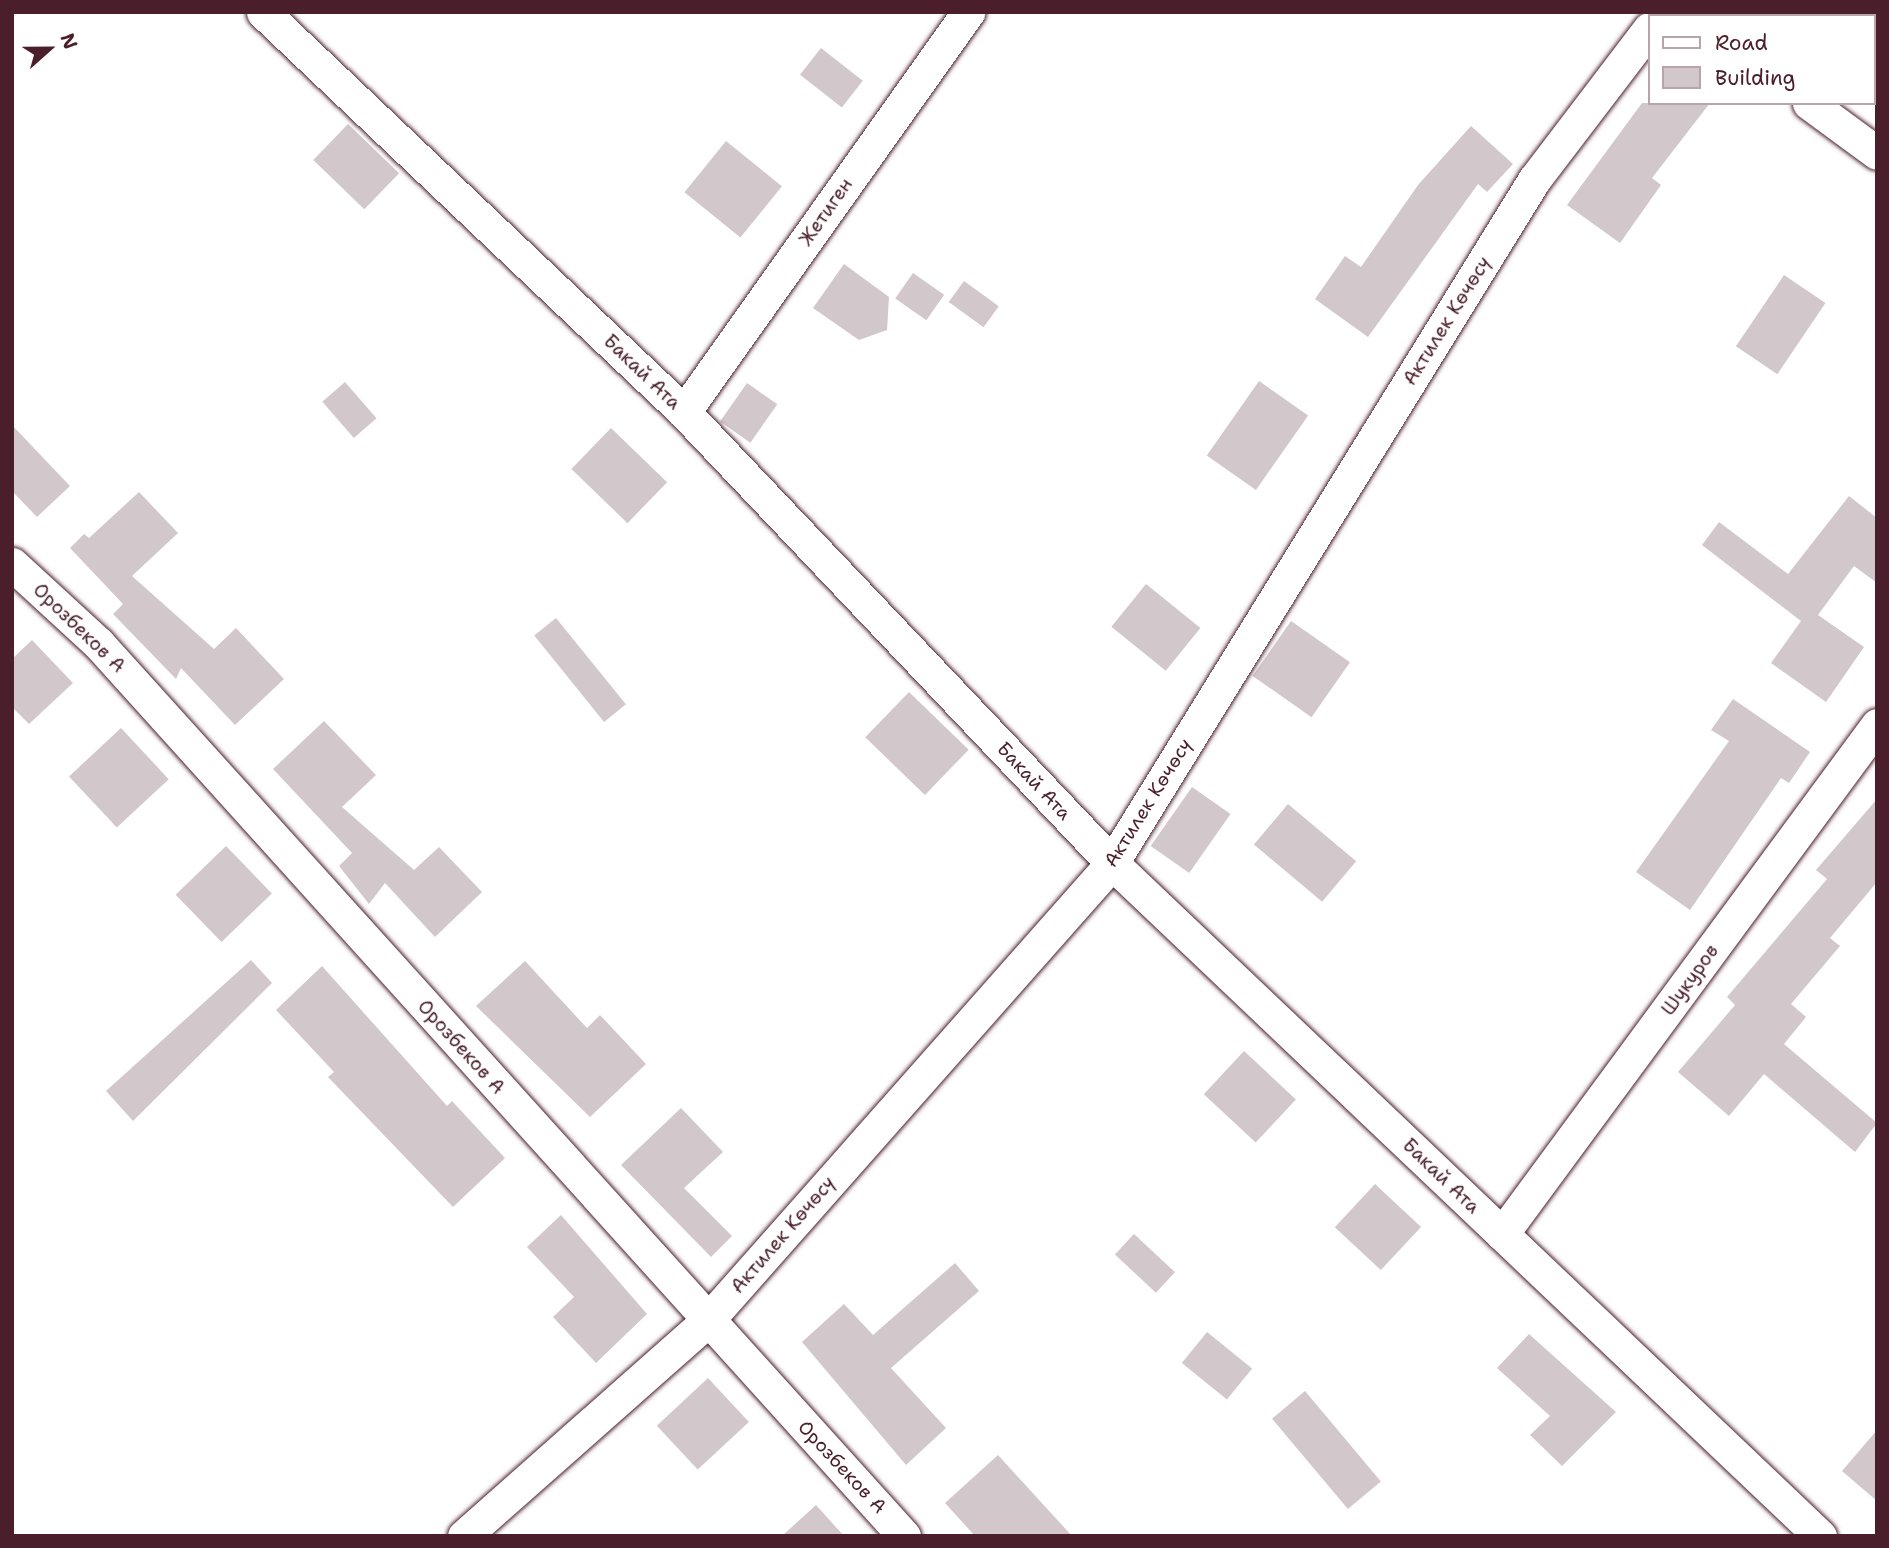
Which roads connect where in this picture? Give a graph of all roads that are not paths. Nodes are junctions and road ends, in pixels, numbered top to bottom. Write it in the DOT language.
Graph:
graph roads {
  1 [pos="264,12"];
  2 [pos="968,12"];
  3 [pos="1647,32"];
  4 [pos="1813,105"];
  5 [pos="1877,153"];
  6 [pos="684,412"];
  7 [pos="12,564"];
  8 [pos="1877,725"];
  9 [pos="1112,863"];
  10 [pos="1503,1234"];
  11 [pos="707,1321"];
  12 [pos="464,1536"];
  13 [pos="904,1536"];
  14 [pos="1819,1536"];
  1 -- 6 [label="street, Бакай Ата"];
  2 -- 6 [label="street, Жетиген"];
  3 -- 9 [label="street, Актилек Көчөсү"];
  4 -- 5 [label="street"];
  6 -- 9 [label="street, Бакай Ата"];
  7 -- 11 [label="street, Орозбеков А"];
  8 -- 10 [label="street, Шукуров"];
  9 -- 10 [label="street, Бакай Ата"];
  9 -- 11 [label="street, Актилек Көчөсү"];
  10 -- 14 [label="street, Бакай Ата"];
  11 -- 12 [label="street, Актилек Көчөсү"];
  11 -- 13 [label="street, Орозбеков А"];
}
